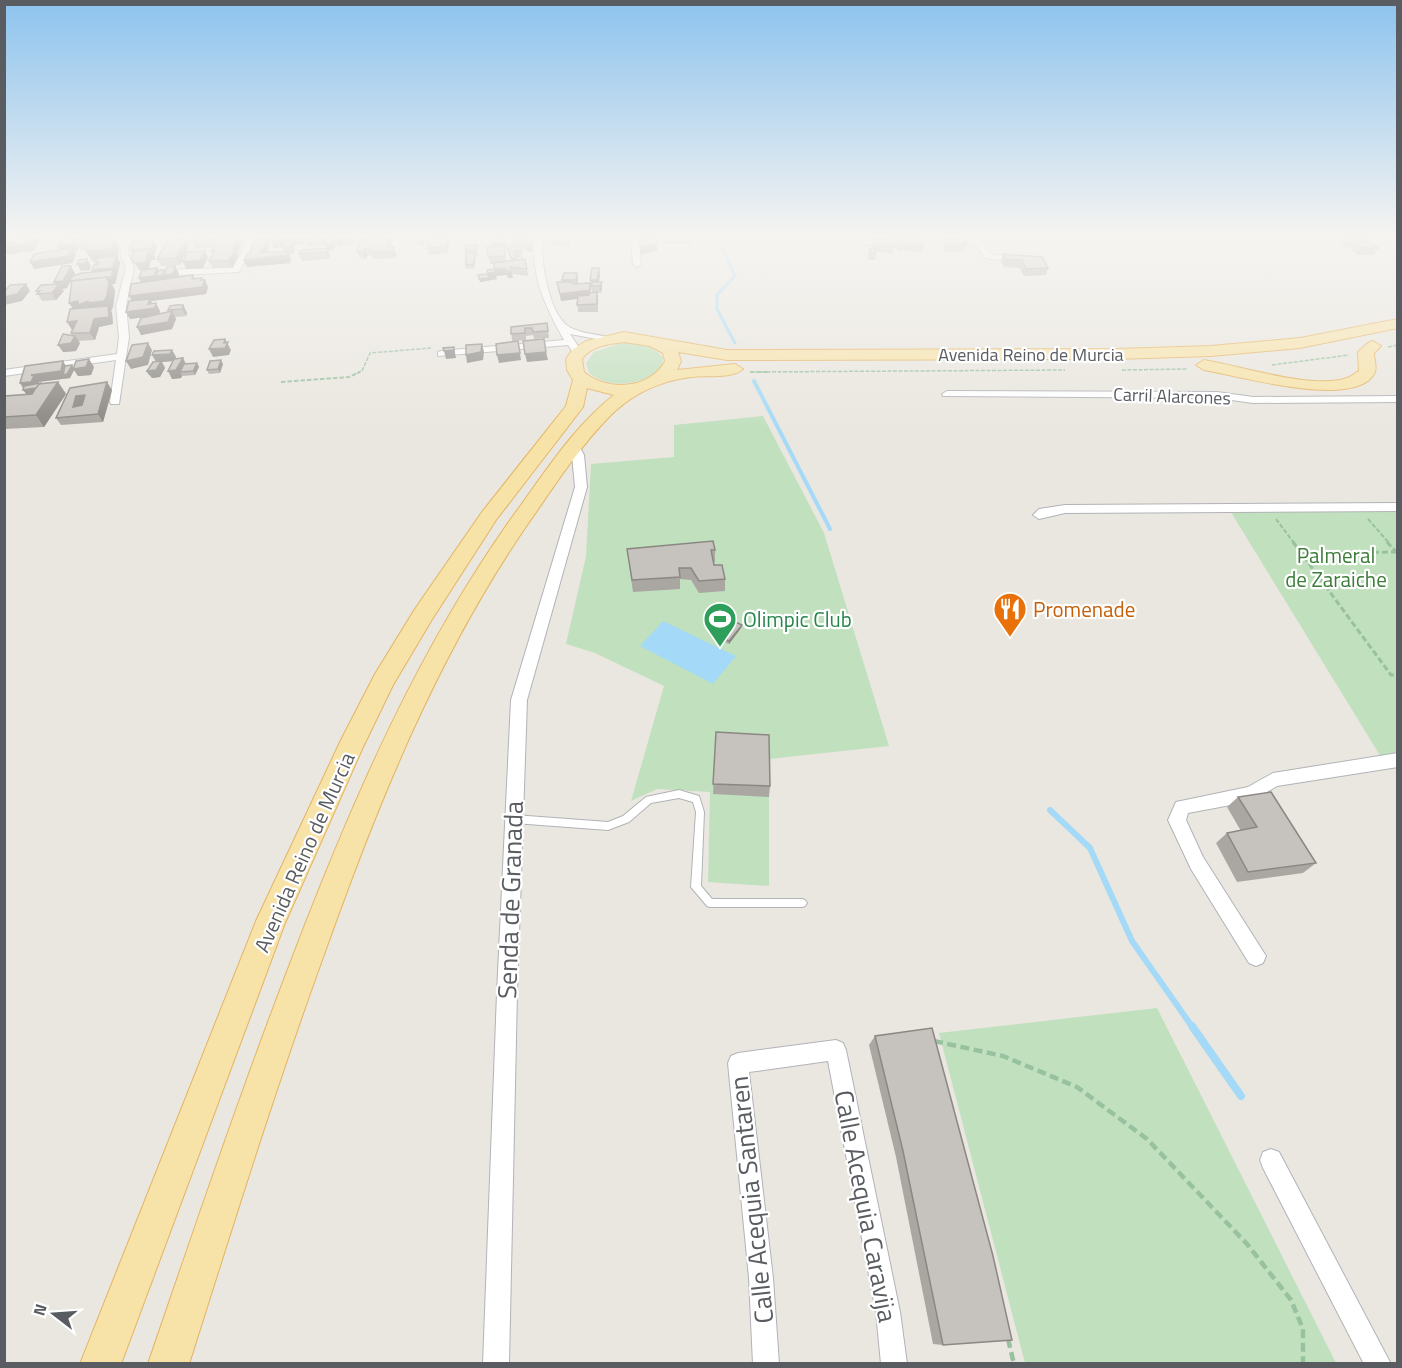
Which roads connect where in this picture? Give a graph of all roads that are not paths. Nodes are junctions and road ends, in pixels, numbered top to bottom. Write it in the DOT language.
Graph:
graph roads {
  1 [pos="123,302"];
  2 [pos="552,302"];
  3 [pos="1398,323"];
  4 [pos="560,325"];
  5 [pos="605,339"];
  6 [pos="1395,343"];
  7 [pos="663,345"];
  8 [pos="1321,347"];
  9 [pos="438,351"];
  10 [pos="1363,352"];
  11 [pos="121,356"];
  12 [pos="576,358"];
  13 [pos="1199,367"];
  14 [pos="4,373"];
  15 [pos="663,378"];
  16 [pos="633,389"];
  17 [pos="947,394"];
  18 [pos="1398,399"];
  19 [pos="115,402"];
  20 [pos="574,446"];
  21 [pos="1398,507"];
  22 [pos="1039,515"];
  23 [pos="1398,760"];
  24 [pos="513,818"];
  25 [pos="802,903"];
  26 [pos="1256,956"];
  27 [pos="836,1050"];
  28 [pos="1271,1160"];
  29 [pos="100,1364"];
  30 [pos="168,1364"];
  31 [pos="496,1364"];
  32 [pos="766,1364"];
  33 [pos="894,1364"];
  34 [pos="1378,1364"];
  1 -- 11 [label="street"];
  2 -- 4 [label="street"];
  3 -- 8 [label="main road, Avenida Reino de Murcia"];
  4 -- 5 [label="street"];
  4 -- 12 [label="street"];
  5 -- 7 [label="main road, Avenida Reino de Murcia"];
  5 -- 12 [label="main road"];
  6 -- 10 [label="main road"];
  7 -- 8 [label="main road, Avenida Reino de Murcia"];
  7 -- 15 [label="main road"];
  8 -- 10 [label="main road"];
  8 -- 13 [label="main road, Avenida Reino de Murcia"];
  9 -- 12 [label="street"];
  10 -- 13 [label="main road"];
  11 -- 14 [label="street"];
  11 -- 19 [label="street"];
  12 -- 16 [label="main road"];
  12 -- 29 [label="main road, Avenida Reino de Murcia"];
  13 -- 15 [label="main road, Avenida Reino de Murcia"];
  15 -- 16 [label="main road, Avenida Reino de Murcia"];
  16 -- 20 [label="main road, Avenida Reino de Murcia"];
  17 -- 18 [label="street, Carril Alarcones"];
  20 -- 24 [label="street, Senda de Granada"];
  20 -- 30 [label="main road, Avenida Reino de Murcia"];
  21 -- 22 [label="street"];
  23 -- 26 [label="street"];
  24 -- 25 [label="lane"];
  24 -- 31 [label="street, Senda de Granada"];
  27 -- 32 [label="street, Calle Acequia Santaren"];
  27 -- 33 [label="street, Calle Acequia Caravija"];
  28 -- 34 [label="street"];
}
